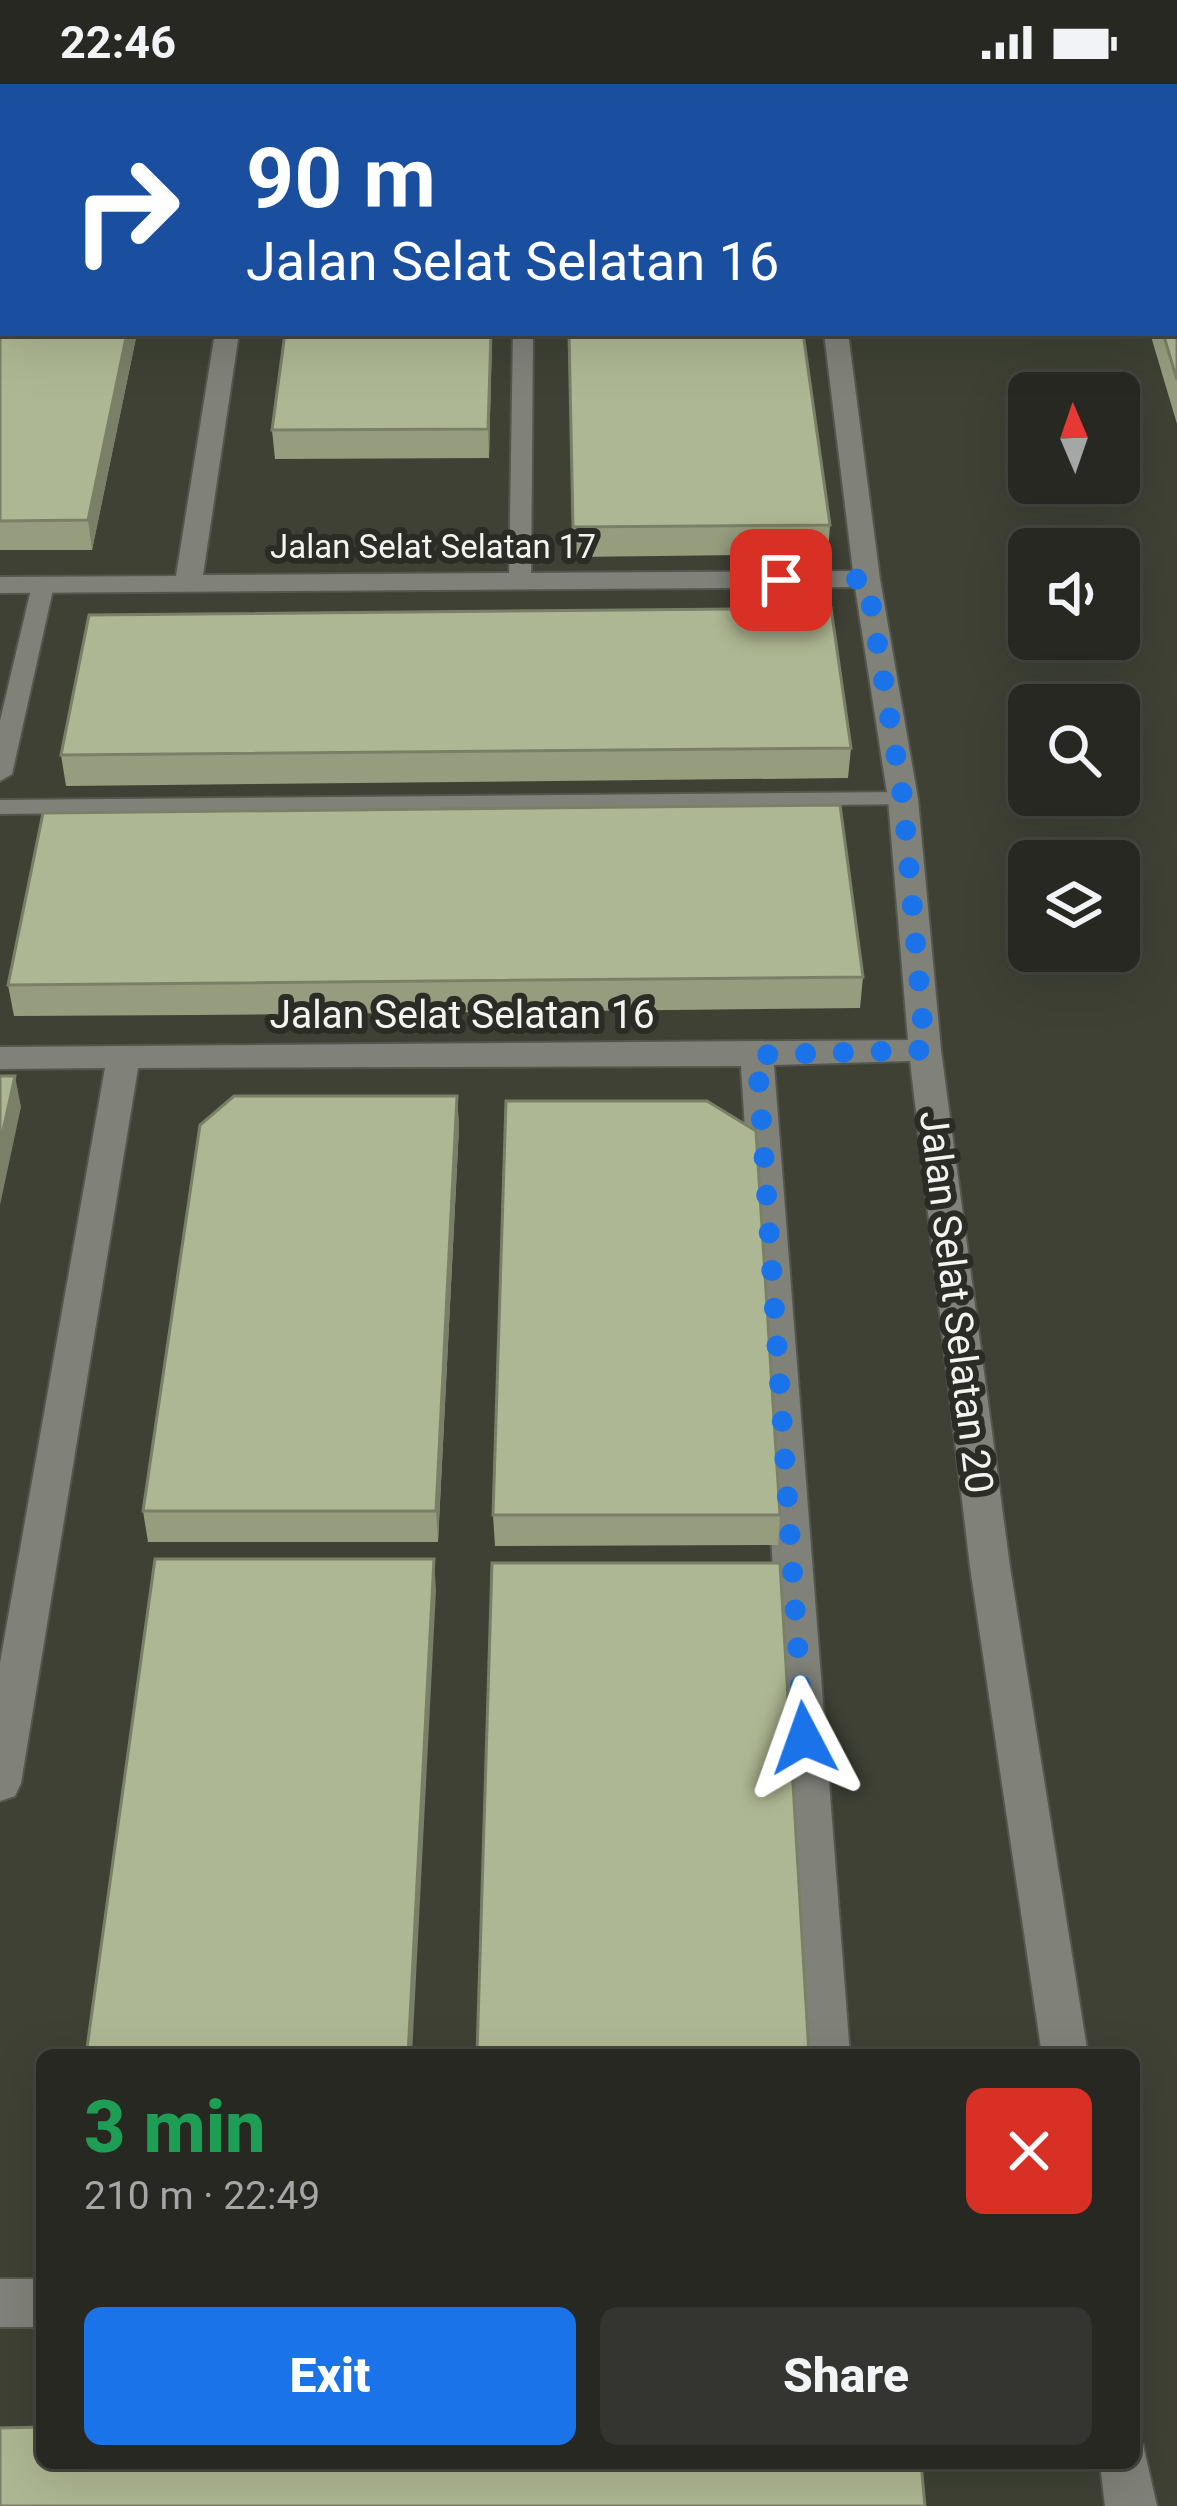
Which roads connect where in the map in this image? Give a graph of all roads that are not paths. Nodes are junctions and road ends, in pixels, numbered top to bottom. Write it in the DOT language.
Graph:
graph roads {
  1 [pos="227,336"];
  2 [pos="523,336"];
  3 [pos="836,336"];
  4 [pos="867,579"];
  5 [pos="520,582"];
  6 [pos="188,584"];
  7 [pos="0,585"];
  8 [pos="43,585"];
  9 [pos="0,774"];
  10 [pos="903,799"];
  11 [pos="0,807"];
  12 [pos="925,1050"];
  13 [pos="757,1055"];
  14 [pos="0,1058"];
  15 [pos="123,1058"];
  16 [pos="0,1783"];
  17 [pos="827,2049"];
  18 [pos="1064,2049"];
  19 [pos="0,2302"];
  20 [pos="36,2303"];
  21 [pos="1126,2469"];
  22 [pos="1131,2506"];
  1 -- 6 [label="street"];
  2 -- 5 [label="lane"];
  3 -- 4 [label="street, Jalan Selat Selatan 20"];
  4 -- 5 [label="street, Jalan Selat Selatan 17"];
  4 -- 10 [label="street, Jalan Selat Selatan 20"];
  5 -- 6 [label="street, Jalan Selat Selatan 17"];
  6 -- 8 [label="street, Jalan Selat Selatan 17"];
  7 -- 8 [label="street, Jalan Selat Selatan 17"];
  8 -- 9 [label="lane"];
  10 -- 11 [label="lane"];
  10 -- 12 [label="street, Jalan Selat Selatan 20"];
  12 -- 13 [label="street, Jalan Selat Selatan 16"];
  12 -- 18 [label="street, Jalan Selat Selatan 20"];
  13 -- 15 [label="street, Jalan Selat Selatan 16"];
  13 -- 17 [label="street"];
  14 -- 15 [label="street, Jalan Selat Selatan 16"];
  15 -- 16 [label="street"];
  19 -- 20 [label="street"];
  21 -- 22 [label="street"];
}
